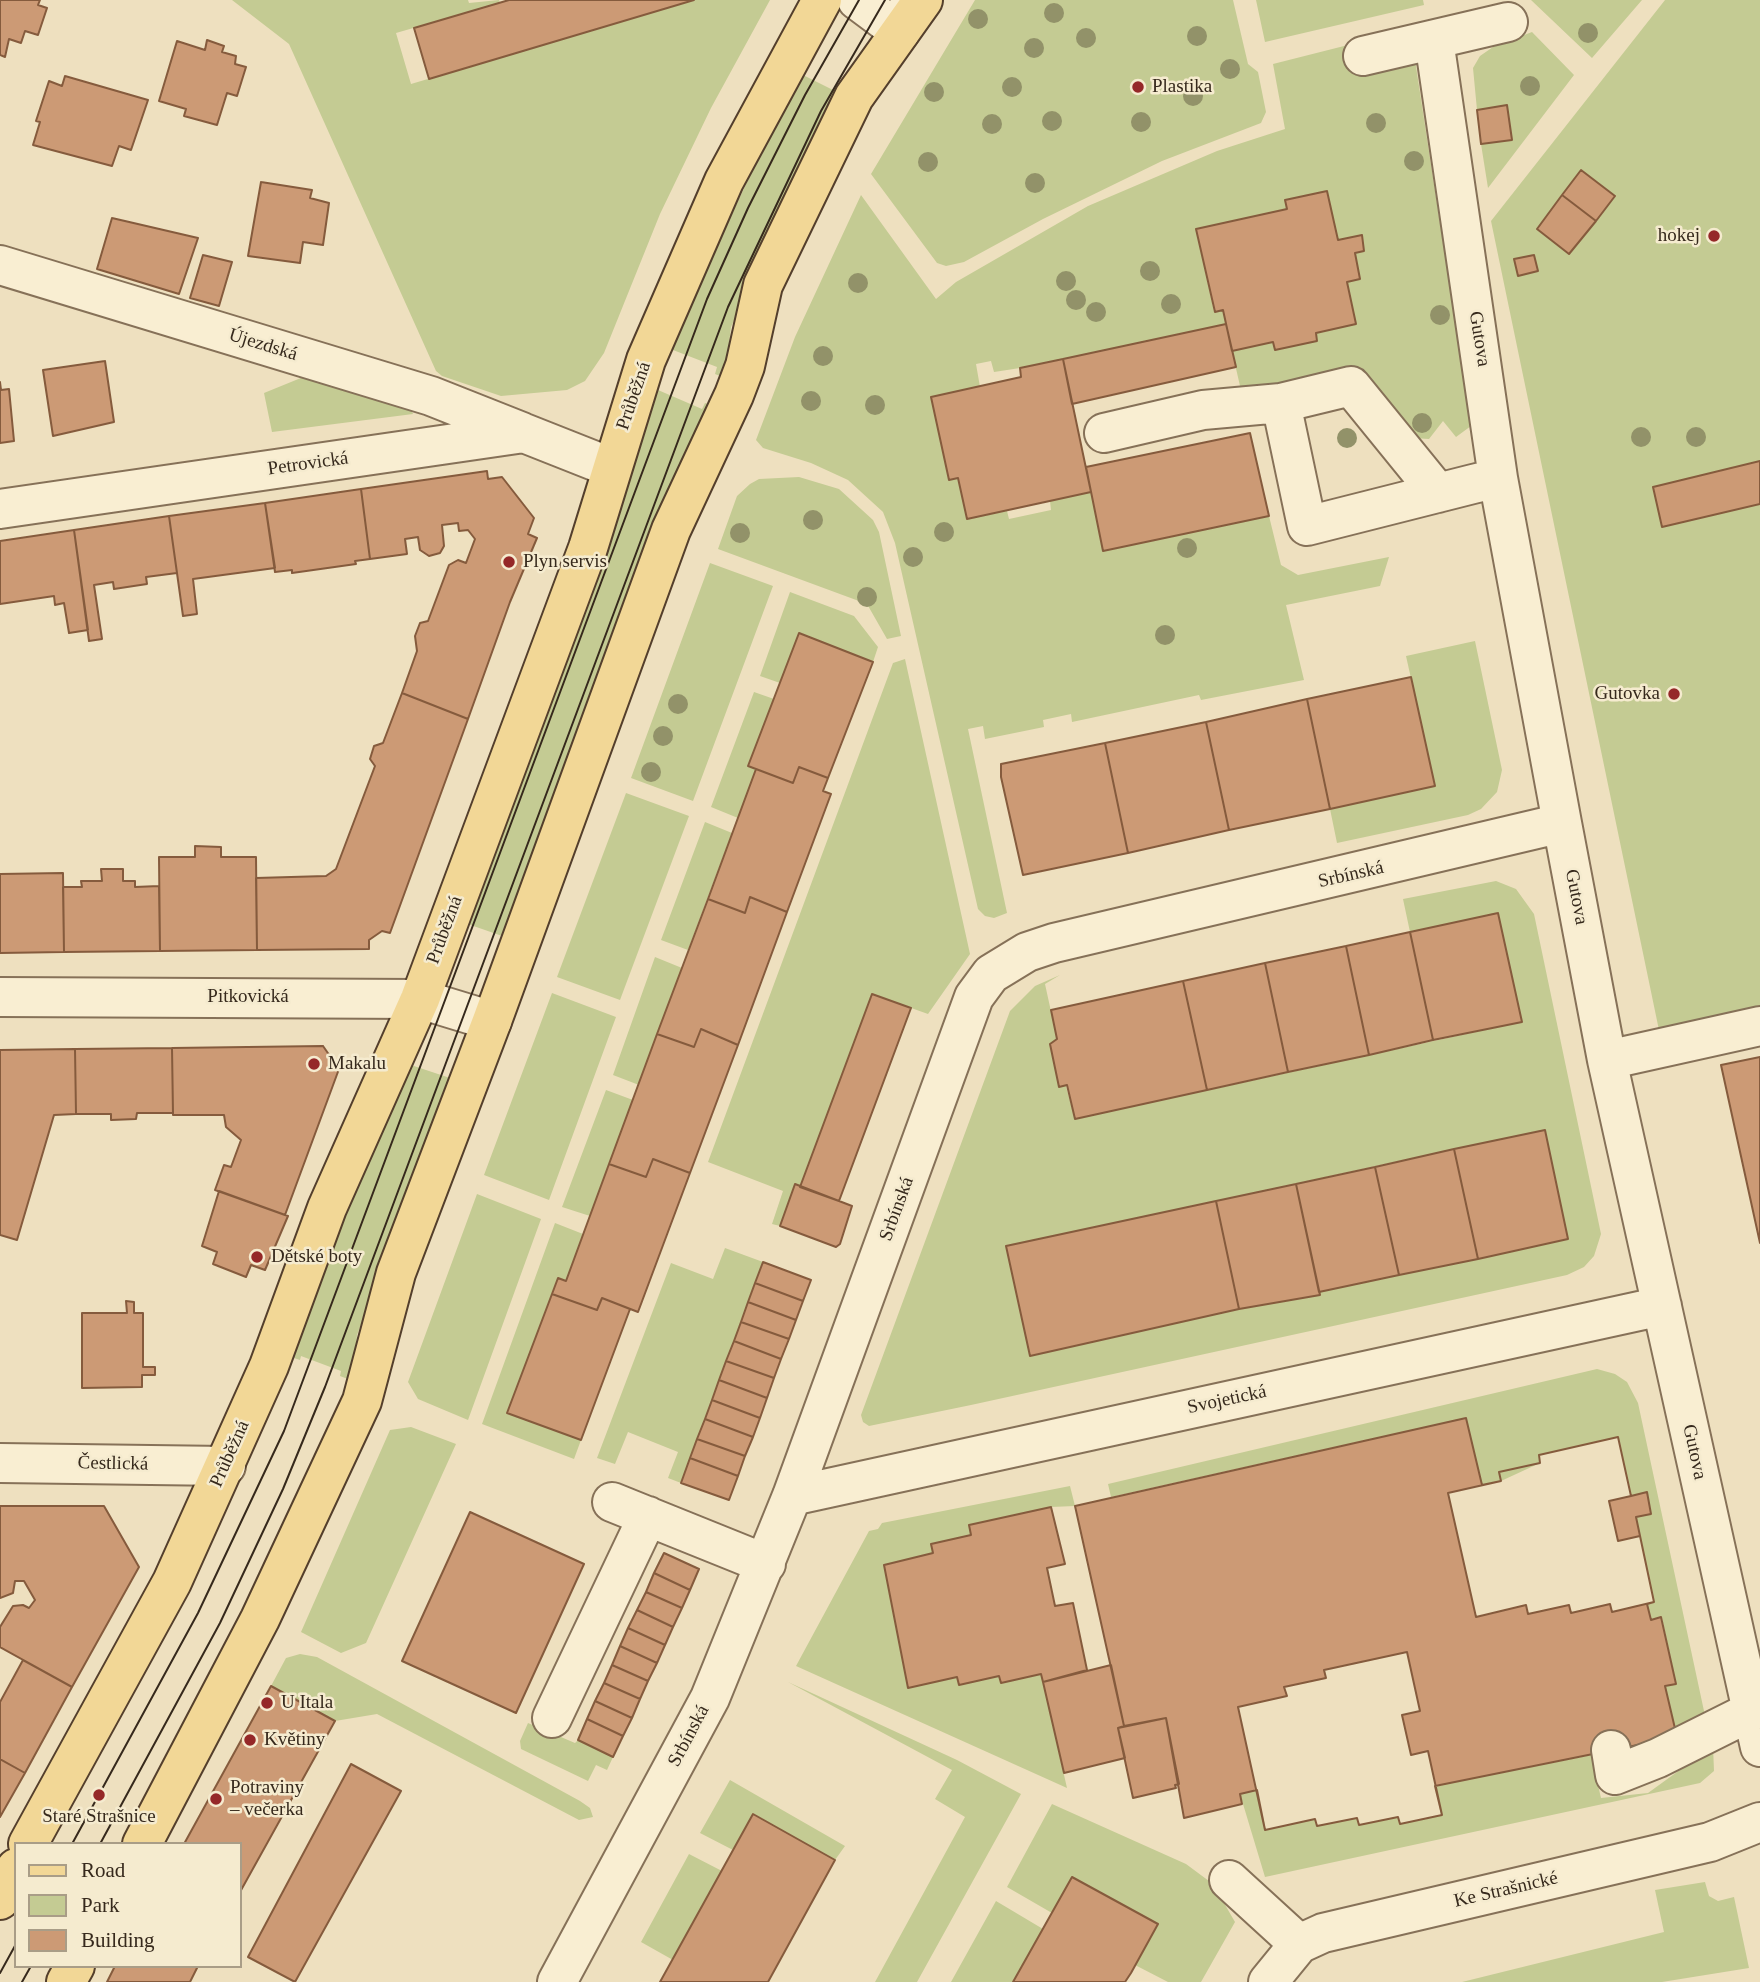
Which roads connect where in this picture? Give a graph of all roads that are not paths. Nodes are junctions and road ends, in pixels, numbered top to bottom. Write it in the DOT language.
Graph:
graph roads {
  1 [pos="822,0"];
  2 [pos="858,0"];
  3 [pos="923,0"];
  4 [pos="905,16"];
  5 [pos="1508,22"];
  6 [pos="1434,40"];
  7 [pos="1363,56"];
  8 [pos="0,265"];
  9 [pos="1281,403"];
  10 [pos="524,433"];
  11 [pos="1104,433"];
  12 [pos="610,467"];
  13 [pos="1498,478"];
  14 [pos="1438,493"];
  15 [pos="0,509"];
  16 [pos="1562,823"];
  17 [pos="0,997"];
  18 [pos="420,999"];
  19 [pos="492,1021"];
  20 [pos="1760,1026"];
  21 [pos="1608,1060"];
  22 [pos="1662,1306"];
  23 [pos="0,1463"];
  24 [pos="226,1466"];
  25 [pos="792,1496"];
  26 [pos="612,1502"];
  27 [pos="648,1516"];
  28 [pos="766,1564"];
  29 [pos="552,1718"];
  30 [pos="1755,1730"];
  31 [pos="1611,1751"];
  32 [pos="1760,1822"];
  33 [pos="29,1842"];
  34 [pos="143,1842"];
  35 [pos="14,1872"];
  36 [pos="1229,1880"];
  37 [pos="0,1900"];
  38 [pos="1299,1944"];
  39 [pos="556,1982"];
  40 [pos="1268,1982"];
  1 -- 12 [label="main road, Průběžná"];
  2 -- 4 [label="street"];
  3 -- 4 [label="main road"];
  4 -- 19 [label="main road"];
  5 -- 6 [label="street"];
  6 -- 7 [label="street"];
  6 -- 13 [label="street, Gutova"];
  8 -- 10 [label="street, Újezdská"];
  9 -- 11 [label="street"];
  9 -- 14 [label="street"];
  9 -- 14 [label="street"];
  10 -- 12 [label="street, Petrovická"];
  10 -- 15 [label="street, Petrovická"];
  12 -- 18 [label="main road, Průběžná"];
  13 -- 14 [label="street"];
  13 -- 16 [label="street, Gutova"];
  16 -- 21 [label="street, Gutova"];
  16 -- 25 [label="street, Srbínská"];
  17 -- 18 [label="street, Pitkovická"];
  18 -- 19 [label="street, Pitkovická"];
  18 -- 24 [label="main road, Průběžná"];
  19 -- 34 [label="main road"];
  20 -- 21 [label="street"];
  21 -- 22 [label="street, Gutova"];
  22 -- 25 [label="street, Svojetická"];
  22 -- 30 [label="street, Gutova"];
  23 -- 24 [label="street, Čestlická"];
  24 -- 33 [label="main road, Průběžná"];
  25 -- 28 [label="street, Srbínská"];
  26 -- 27 [label="street"];
  27 -- 28 [label="street"];
  27 -- 29 [label="street"];
  28 -- 39 [label="street, Srbínská"];
  30 -- 31 [label="street"];
  32 -- 38 [label="street, Ke Strašnické"];
  35 -- 37 [label="main road"];
  36 -- 38 [label="street"];
  38 -- 40 [label="street, Ke Strašnické"];
}
